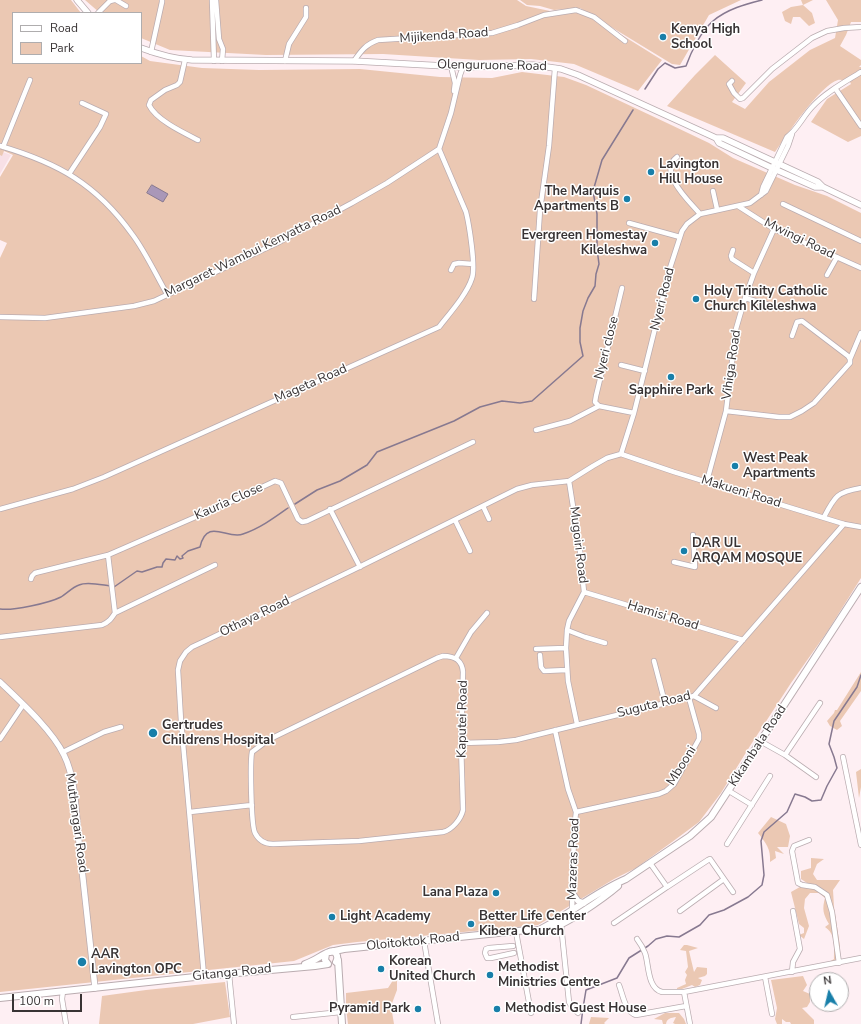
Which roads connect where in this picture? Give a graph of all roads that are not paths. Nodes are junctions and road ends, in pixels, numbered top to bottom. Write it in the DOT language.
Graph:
graph roads {
  1 [pos="77,0"];
  2 [pos="115,0"];
  3 [pos="162,0"];
  4 [pos="212,0"];
  5 [pos="216,0"];
  6 [pos="126,6"];
  7 [pos="306,8"];
  8 [pos="87,12"];
  9 [pos="99,12"];
  10 [pos="861,27"];
  11 [pos="625,41"];
  12 [pos="142,48"];
  13 [pos="152,52"];
  14 [pos="185,60"];
  15 [pos="214,61"];
  16 [pos="222,61"];
  17 [pos="285,61"];
  18 [pos="354,61"];
  19 [pos="451,66"];
  20 [pos="463,67"];
  21 [pos="555,68"];
  22 [pos="861,72"];
  23 [pos="30,80"];
  24 [pos="732,81"];
  25 [pos="835,88"];
  26 [pos="454,99"];
  27 [pos="82,103"];
  28 [pos="861,126"];
  29 [pos="716,138"];
  30 [pos="198,140"];
  31 [pos="2,146"];
  32 [pos="439,149"];
  33 [pos="677,157"];
  34 [pos="777,163"];
  35 [pos="774,169"];
  36 [pos="69,174"];
  37 [pos="823,187"];
  38 [pos="713,191"];
  39 [pos="783,204"];
  40 [pos="861,205"];
  41 [pos="738,206"];
  42 [pos="717,210"];
  43 [pos="700,214"];
  44 [pos="629,223"];
  45 [pos="774,228"];
  46 [pos="680,237"];
  47 [pos="861,241"];
  48 [pos="733,250"];
  49 [pos="837,257"];
  50 [pos="473,264"];
  51 [pos="861,268"];
  52 [pos="451,270"];
  53 [pos="754,273"];
  54 [pos="827,274"];
  55 [pos="622,288"];
  56 [pos="167,294"];
  57 [pos="745,298"];
  58 [pos="534,299"];
  59 [pos="780,308"];
  60 [pos="0,317"];
  61 [pos="861,334"];
  62 [pos="792,336"];
  63 [pos="850,359"];
  64 [pos="621,365"];
  65 [pos="644,371"];
  66 [pos="599,406"];
  67 [pos="726,410"];
  68 [pos="634,413"];
  69 [pos="536,430"];
  70 [pos="473,442"];
  71 [pos="621,454"];
  72 [pos="569,481"];
  73 [pos="706,481"];
  74 [pos="861,488"];
  75 [pos="483,506"];
  76 [pos="0,509"];
  77 [pos="330,510"];
  78 [pos="824,517"];
  79 [pos="455,520"];
  80 [pos="489,520"];
  81 [pos="844,524"];
  82 [pos="861,529"];
  83 [pos="693,535"];
  84 [pos="470,551"];
  85 [pos="108,555"];
  86 [pos="674,562"];
  87 [pos="214,565"];
  88 [pos="360,567"];
  89 [pos="31,579"];
  90 [pos="861,587"];
  91 [pos="584,592"];
  92 [pos="115,613"];
  93 [pos="487,613"];
  94 [pos="567,630"];
  95 [pos="0,637"];
  96 [pos="742,640"];
  97 [pos="605,643"];
  98 [pos="566,648"];
  99 [pos="536,649"];
  100 [pos="540,655"];
  101 [pos="456,658"];
  102 [pos="654,661"];
  103 [pos="567,670"];
  104 [pos="0,682"];
  105 [pos="692,697"];
  106 [pos="665,703"];
  107 [pos="820,703"];
  108 [pos="23,704"];
  109 [pos="716,708"];
  110 [pos="577,724"];
  111 [pos="121,727"];
  112 [pos="555,730"];
  113 [pos="0,739"];
  114 [pos="760,741"];
  115 [pos="461,743"];
  116 [pos="63,752"];
  117 [pos="785,755"];
  118 [pos="843,757"];
  119 [pos="770,776"];
  120 [pos="816,777"];
  121 [pos="729,791"];
  122 [pos="252,805"];
  123 [pos="752,805"];
  124 [pos="190,812"];
  125 [pos="576,812"];
  126 [pos="809,840"];
  127 [pos="727,844"];
  128 [pos="861,845"];
  129 [pos="650,863"];
  130 [pos="626,879"];
  131 [pos="724,879"];
  132 [pos="667,887"];
  133 [pos="733,892"];
  134 [pos="573,894"];
  135 [pos="584,904"];
  136 [pos="592,905"];
  137 [pos="573,911"];
  138 [pos="680,911"];
  139 [pos="793,912"];
  140 [pos="614,923"];
  141 [pos="561,924"];
  142 [pos="539,930"];
  143 [pos="516,932"];
  144 [pos="424,941"];
  145 [pos="638,941"];
  146 [pos="513,946"];
  147 [pos="358,947"];
  148 [pos="328,953"];
  149 [pos="514,953"];
  150 [pos="861,958"];
  151 [pos="338,960"];
  152 [pos="839,963"];
  153 [pos="329,964"];
  154 [pos="297,967"];
  155 [pos="792,972"];
  156 [pos="229,974"];
  157 [pos="204,976"];
  158 [pos="765,977"];
  159 [pos="620,985"];
  160 [pos="95,988"];
  161 [pos="339,990"];
  162 [pos="63,991"];
  163 [pos="684,992"];
  164 [pos="0,998"];
  165 [pos="686,1006"];
  166 [pos="341,1012"];
  167 [pos="531,1013"];
  168 [pos="578,1013"];
  169 [pos="772,1014"];
  170 [pos="293,1017"];
  171 [pos="66,1024"];
  172 [pos="234,1024"];
  173 [pos="342,1024"];
  174 [pos="438,1024"];
  175 [pos="690,1024"];
  1 -- 8 [label="street"];
  2 -- 6 [label="street"];
  2 -- 9 [label="street"];
  3 -- 13 [label="street"];
  4 -- 15 [label="street"];
  5 -- 16 [label="street"];
  7 -- 17 [label="street"];
  10 -- 24 [label="street"];
  11 -- 18 [label="street, Mijikenda Road"];
  12 -- 13 [label="street, Olenguruone Road"];
  13 -- 14 [label="street, Olenguruone Road"];
  14 -- 15 [label="street, Olenguruone Road"];
  14 -- 30 [label="street"];
  15 -- 16 [label="street, Olenguruone Road"];
  16 -- 17 [label="street, Olenguruone Road"];
  17 -- 18 [label="street, Olenguruone Road"];
  18 -- 19 [label="street, Olenguruone Road"];
  19 -- 20 [label="street, Olenguruone Road"];
  19 -- 26 [label="street"];
  20 -- 21 [label="street, Olenguruone Road"];
  20 -- 26 [label="street"];
  21 -- 29 [label="street, Olenguruone Road"];
  21 -- 58 [label="street"];
  22 -- 25 [label="street, Nyeri Road"];
  23 -- 31 [label="street"];
  25 -- 28 [label="street"];
  25 -- 34 [label="street, Nyeri Road"];
  26 -- 32 [label="street"];
  27 -- 36 [label="street"];
  29 -- 34 [label="street"];
  29 -- 35 [label="street, Olenguruone Road"];
  31 -- 36 [label="street"];
  32 -- 50 [label="street, Mageta Road"];
  32 -- 56 [label="street, Margaret Wambui Kenyatta Road"];
  33 -- 43 [label="street"];
  34 -- 35 [label="street, Nyeri Road"];
  34 -- 37 [label="street"];
  35 -- 37 [label="street, Olenguruone Road"];
  35 -- 41 [label="street, Nyeri Road"];
  36 -- 56 [label="street"];
  37 -- 40 [label="street, Olenguruone Road"];
  38 -- 42 [label="street"];
  39 -- 47 [label="street"];
  41 -- 42 [label="street, Nyeri Road"];
  41 -- 45 [label="street, Mwingi Road"];
  42 -- 43 [label="street, Nyeri Road"];
  43 -- 46 [label="street, Nyeri Road"];
  44 -- 46 [label="street"];
  45 -- 49 [label="street, Mwingi Road"];
  45 -- 53 [label="street, Vihiga Road"];
  46 -- 65 [label="street, Nyeri Road"];
  48 -- 53 [label="street"];
  49 -- 51 [label="street, Mwingi Road"];
  49 -- 54 [label="street"];
  50 -- 52 [label="street"];
  50 -- 76 [label="street, Mageta Road"];
  53 -- 57 [label="street, Vihiga Road"];
  55 -- 66 [label="street, Nyeri close"];
  56 -- 60 [label="street, Margaret Wambui Kenyatta Road"];
  57 -- 59 [label="street"];
  57 -- 67 [label="street, Vihiga Road"];
  61 -- 63 [label="street"];
  62 -- 63 [label="street"];
  63 -- 67 [label="street"];
  64 -- 65 [label="street"];
  65 -- 68 [label="street, Nyeri Road"];
  66 -- 68 [label="street"];
  66 -- 69 [label="street"];
  67 -- 73 [label="street, Vihiga Road"];
  68 -- 71 [label="street, Nyeri Road"];
  70 -- 77 [label="street, Kauria Close"];
  71 -- 72 [label="street, Othaya Road"];
  71 -- 73 [label="street, Makueni Road"];
  72 -- 75 [label="street, Othaya Road"];
  72 -- 91 [label="street, Mugoiri Road"];
  73 -- 78 [label="street, Makueni Road"];
  74 -- 78 [label="street"];
  75 -- 79 [label="street, Othaya Road"];
  75 -- 80 [label="street"];
  77 -- 85 [label="street, Kauria Close"];
  77 -- 88 [label="street"];
  78 -- 81 [label="street, Makueni Road"];
  79 -- 84 [label="street"];
  79 -- 88 [label="street, Othaya Road"];
  81 -- 82 [label="street, Makueni Road"];
  81 -- 96 [label="street, Suguta Road"];
  83 -- 86 [label="street"];
  85 -- 89 [label="street, Kauria Close"];
  85 -- 92 [label="street"];
  87 -- 92 [label="street"];
  88 -- 124 [label="street, Othaya Road"];
  90 -- 114 [label="main road, Kikambala Road"];
  91 -- 94 [label="street, Mugoiri Road"];
  91 -- 96 [label="street, Hamisi Road"];
  92 -- 95 [label="street"];
  93 -- 101 [label="street"];
  94 -- 97 [label="street"];
  94 -- 98 [label="street, Mugoiri Road"];
  96 -- 105 [label="street, Suguta Road"];
  98 -- 99 [label="street"];
  98 -- 103 [label="street, Mugoiri Road"];
  100 -- 103 [label="street"];
  101 -- 115 [label="street, Kaputei Road"];
  101 -- 122 [label="street, Kaputei Road"];
  102 -- 106 [label="street"];
  103 -- 110 [label="street, Mugoiri Road"];
  104 -- 108 [label="street, Muthangari Road"];
  105 -- 106 [label="street, Suguta Road"];
  105 -- 109 [label="street"];
  105 -- 125 [label="street, Mbooni"];
  106 -- 110 [label="street, Suguta Road"];
  107 -- 117 [label="street"];
  108 -- 113 [label="street"];
  108 -- 116 [label="street, Muthangari Road"];
  110 -- 112 [label="street, Suguta Road"];
  111 -- 116 [label="street"];
  112 -- 115 [label="street, Suguta Road"];
  112 -- 125 [label="street, Mazeras Road"];
  114 -- 117 [label="street"];
  114 -- 121 [label="main road, Kikambala Road"];
  115 -- 122 [label="street, Kaputei Road"];
  116 -- 160 [label="street, Muthangari Road"];
  117 -- 120 [label="street"];
  118 -- 128 [label="street"];
  119 -- 123 [label="street"];
  121 -- 123 [label="street"];
  121 -- 129 [label="main road, Kikambala Road"];
  122 -- 124 [label="street"];
  123 -- 127 [label="street"];
  124 -- 157 [label="street, Othaya Road"];
  125 -- 134 [label="street, Mazeras Road"];
  126 -- 152 [label="street"];
  129 -- 130 [label="main road, Kikambala Road"];
  129 -- 132 [label="street"];
  130 -- 135 [label="main road, Oloitoktok Road"];
  130 -- 136 [label="main road, Oloitoktok Road"];
  131 -- 132 [label="street"];
  131 -- 133 [label="street"];
  131 -- 138 [label="street"];
  132 -- 140 [label="street"];
  134 -- 135 [label="street"];
  134 -- 137 [label="street, Mazeras Road"];
  135 -- 137 [label="main road, Oloitoktok Road"];
  136 -- 137 [label="main road, Oloitoktok Road"];
  136 -- 137 [label="street"];
  137 -- 141 [label="main road, Oloitoktok Road"];
  137 -- 142 [label="main road, Oloitoktok Road"];
  139 -- 155 [label="street"];
  141 -- 142 [label="main road, Oloitoktok Road"];
  141 -- 168 [label="street"];
  142 -- 143 [label="main road, Oloitoktok Road"];
  143 -- 144 [label="main road, Oloitoktok Road"];
  143 -- 167 [label="street"];
  144 -- 147 [label="main road, Oloitoktok Road"];
  144 -- 174 [label="street"];
  145 -- 163 [label="street"];
  146 -- 149 [label="street"];
  147 -- 148 [label="main road, Oloitoktok Road"];
  147 -- 151 [label="main road, Gitanga Road"];
  148 -- 151 [label="main road"];
  148 -- 153 [label="main road"];
  148 -- 154 [label="main road, Gitanga Road"];
  150 -- 152 [label="street"];
  151 -- 153 [label="main road, Gitanga Road"];
  151 -- 161 [label="main road"];
  152 -- 155 [label="street"];
  153 -- 154 [label="main road, Gitanga Road"];
  153 -- 161 [label="main road"];
  154 -- 156 [label="main road, Gitanga Road"];
  155 -- 158 [label="street"];
  156 -- 157 [label="main road, Gitanga Road"];
  156 -- 172 [label="street"];
  157 -- 160 [label="main road, Gitanga Road"];
  158 -- 163 [label="street"];
  158 -- 169 [label="street"];
  159 -- 165 [label="street"];
  160 -- 162 [label="main road, Gitanga Road"];
  161 -- 166 [label="main road"];
  162 -- 164 [label="main road, Gitanga Road"];
  162 -- 171 [label="street"];
  163 -- 165 [label="street"];
  165 -- 175 [label="street"];
  166 -- 170 [label="street"];
  166 -- 173 [label="main road"];
}
